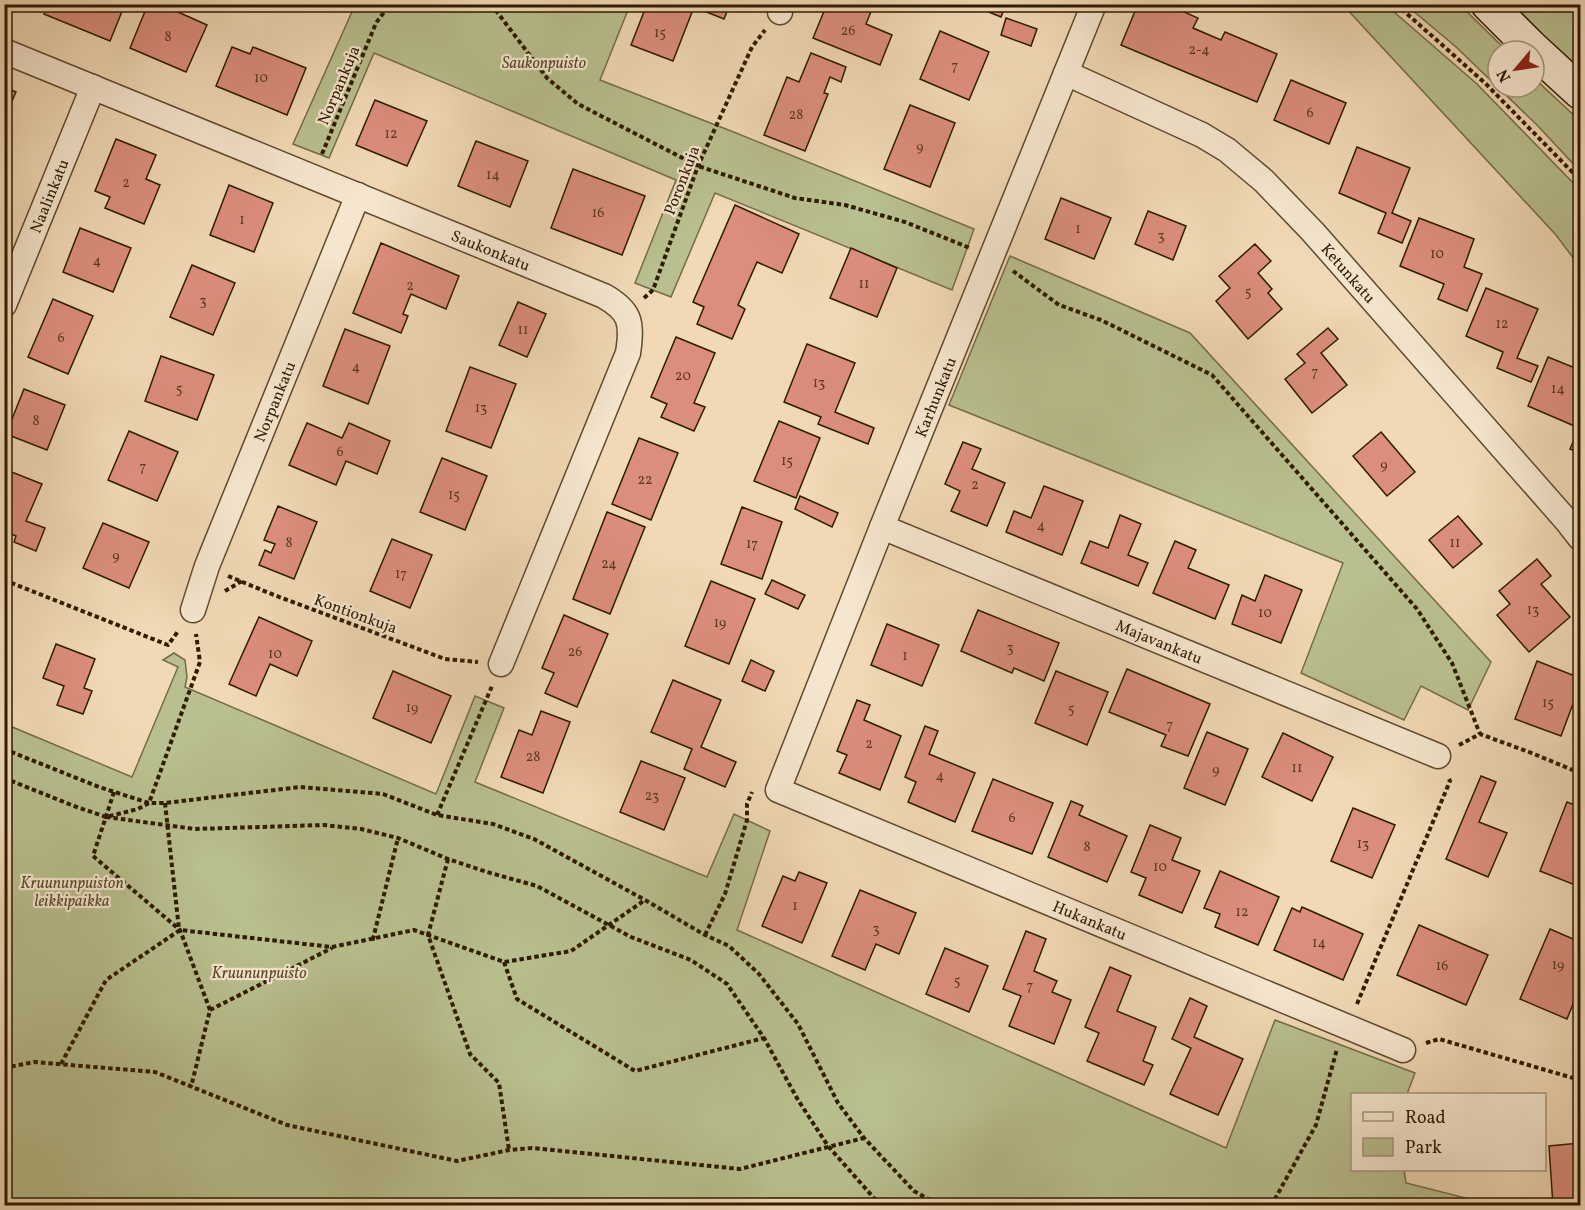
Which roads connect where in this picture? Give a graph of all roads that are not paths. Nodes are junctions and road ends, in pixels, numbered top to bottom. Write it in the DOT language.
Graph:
graph roads {
  1 [pos="1094,4"];
  2 [pos="1488,4"];
  3 [pos="4,51"];
  4 [pos="1066,73"];
  5 [pos="93,87"];
  6 [pos="1581,92"];
  7 [pos="358,195"];
  8 [pos="4,305"];
  9 [pos="882,527"];
  10 [pos="1581,538"];
  11 [pos="193,610"];
  12 [pos="501,664"];
  13 [pos="1438,756"];
  14 [pos="778,790"];
  15 [pos="1403,1050"];
  1 -- 4 [label="street, Karhunkatu"];
  2 -- 6 [label="street"];
  3 -- 5 [label="street, Saukonkatu"];
  4 -- 9 [label="street, Karhunkatu"];
  4 -- 10 [label="street, Ketunkatu"];
  5 -- 7 [label="street, Saukonkatu"];
  5 -- 8 [label="street, Naalinkatu"];
  7 -- 11 [label="street, Norpankatu"];
  7 -- 12 [label="street, Saukonkatu"];
  9 -- 13 [label="street, Majavankatu"];
  9 -- 14 [label="street, Karhunkatu"];
  14 -- 15 [label="street, Hukankatu"];
}
